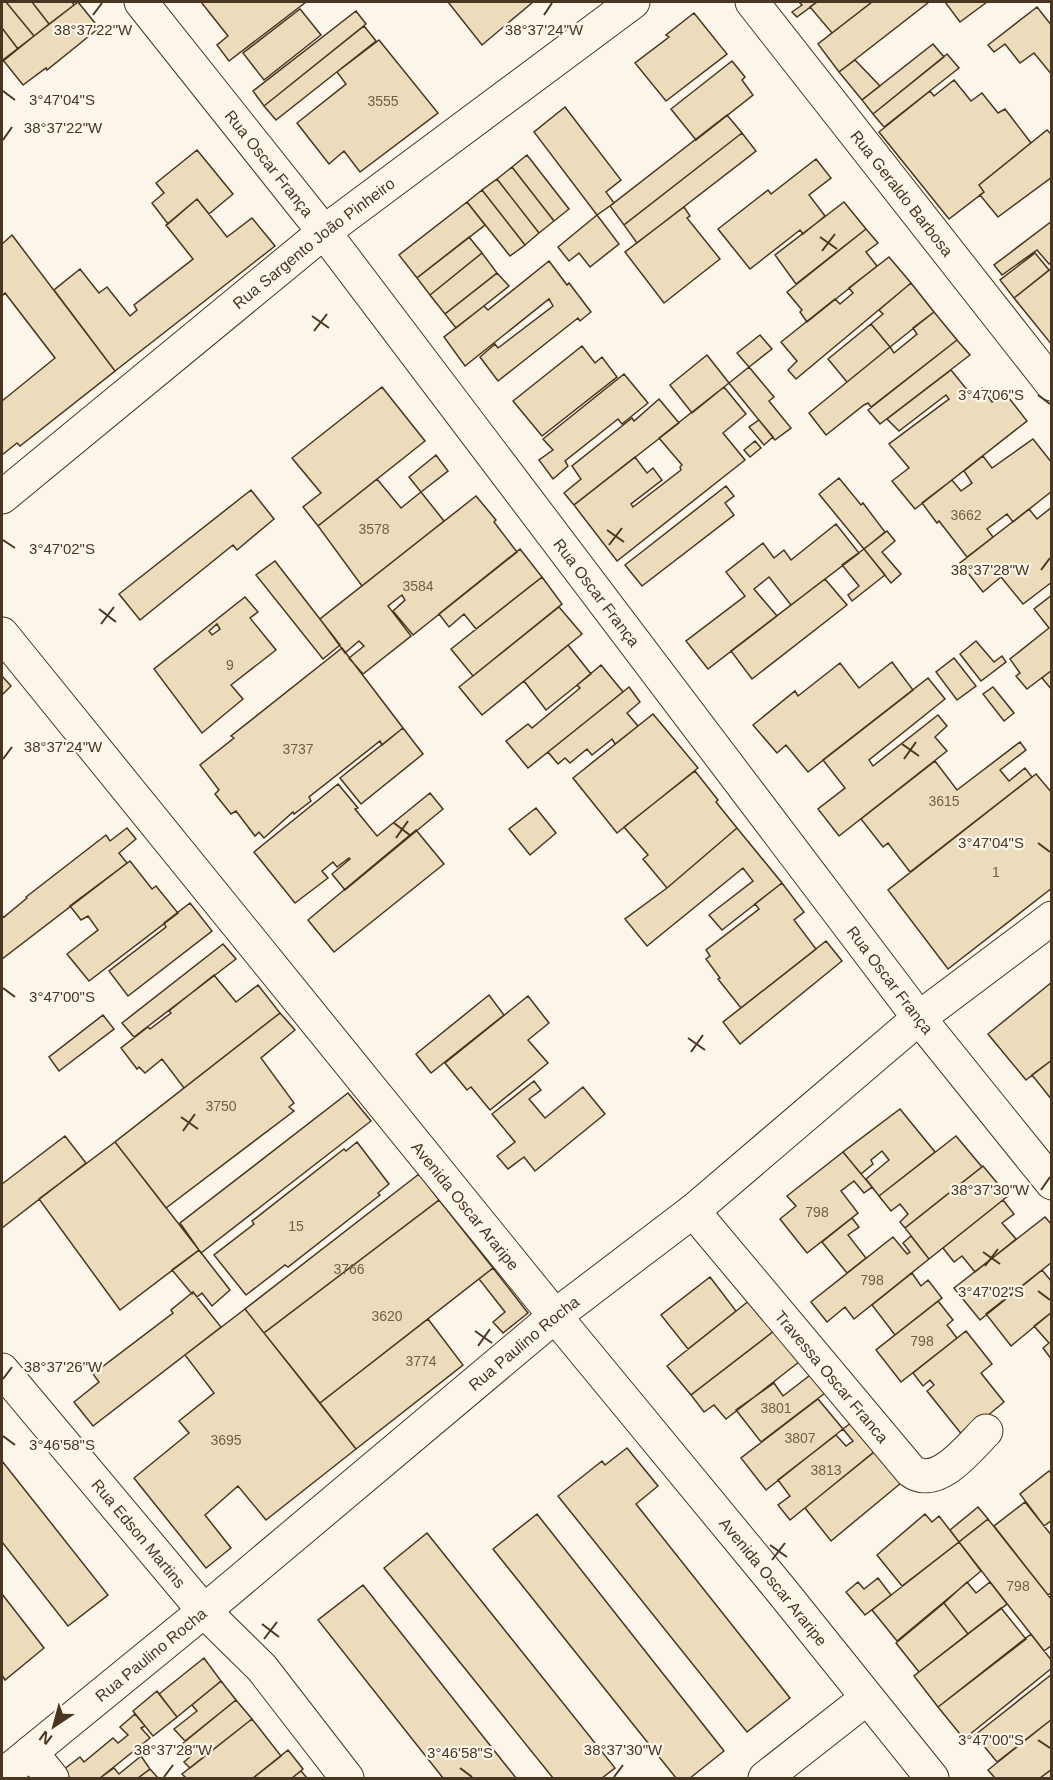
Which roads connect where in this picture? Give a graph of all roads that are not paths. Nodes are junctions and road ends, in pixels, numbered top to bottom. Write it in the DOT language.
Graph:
graph roads {
  1 [pos="141,2"];
  2 [pos="633,2"];
  3 [pos="752,2"];
  4 [pos="324,232"];
  5 [pos="1052,384"];
  6 [pos="2,497"];
  7 [pos="2,634"];
  8 [pos="1052,918"];
  9 [pos="919,1018"];
  10 [pos="1052,1183"];
  11 [pos="693,1211"];
  12 [pos="555,1316"];
  13 [pos="2,1370"];
  14 [pos="986,1431"];
  15 [pos="204,1611"];
  16 [pos="867,1698"];
  17 [pos="31,1752"];
  18 [pos="2,1776"];
  19 [pos="52,1779"];
  20 [pos="347,1779"];
  21 [pos="765,1779"];
  22 [pos="932,1779"];
  1 -- 4 [label="street, Rua Oscar França"];
  2 -- 4 [label="street, Rua Sargento João Pinheiro"];
  3 -- 5 [label="street, Rua Geraldo Barbosa"];
  4 -- 6 [label="street, Rua Sargento João Pinheiro"];
  4 -- 9 [label="street, Rua Oscar França"];
  7 -- 12 [label="street, Avenida Oscar Araripe"];
  8 -- 9 [label="street, Rua Paulino Rocha"];
  9 -- 10 [label="street, Rua Oscar França"];
  9 -- 11 [label="street, Rua Paulino Rocha"];
  11 -- 12 [label="street, Rua Paulino Rocha"];
  11 -- 14 [label="street, Travessa Oscar Franca"];
  12 -- 15 [label="street, Rua Paulino Rocha"];
  12 -- 16 [label="street, Avenida Oscar Araripe"];
  13 -- 15 [label="street, Rua Edson Martins"];
  15 -- 17 [label="street, Rua Paulino Rocha"];
  15 -- 20 [label="street, Rua Edson Martins"];
  16 -- 21 [label="street"];
  16 -- 22 [label="street, Avenida Oscar Araripe"];
  17 -- 18 [label="street, Rua Paulino Rocha"];
  17 -- 19 [label="street"];
}
